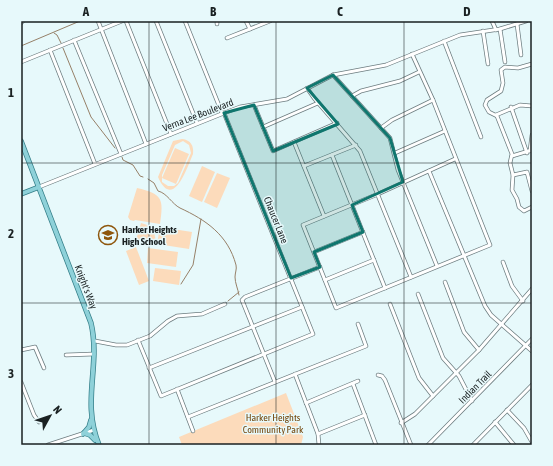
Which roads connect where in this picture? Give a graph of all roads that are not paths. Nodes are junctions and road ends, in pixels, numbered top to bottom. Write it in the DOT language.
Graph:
graph roads {
  1 [pos="98,21"];
  2 [pos="122,21"];
  3 [pos="126,21"];
  4 [pos="156,21"];
  5 [pos="185,21"];
  6 [pos="246,21"];
  7 [pos="270,21"];
  8 [pos="492,21"];
  9 [pos="526,21"];
  10 [pos="521,22"];
  11 [pos="517,24"];
  12 [pos="250,29"];
  13 [pos="500,29"];
  14 [pos="100,30"];
  15 [pos="496,30"];
  16 [pos="483,31"];
  17 [pos="227,38"];
  18 [pos="74,40"];
  19 [pos="444,41"];
  20 [pos="50,50"];
  21 [pos="412,54"];
  22 [pos="521,56"];
  23 [pos="21,62"];
  24 [pos="505,62"];
  25 [pos="488,64"];
  26 [pos="532,64"];
  27 [pos="419,72"];
  28 [pos="333,75"];
  29 [pos="307,88"];
  30 [pos="352,96"];
  31 [pos="433,100"];
  32 [pos="318,102"];
  33 [pos="254,105"];
  34 [pos="532,106"];
  35 [pos="511,107"];
  36 [pos="223,113"];
  37 [pos="496,114"];
  38 [pos="197,123"];
  39 [pos="337,123"];
  40 [pos="263,126"];
  41 [pos="381,128"];
  42 [pos="445,130"];
  43 [pos="171,134"];
  44 [pos="532,135"];
  45 [pos="481,137"];
  46 [pos="21,141"];
  47 [pos="294,142"];
  48 [pos="146,144"];
  49 [pos="356,144"];
  50 [pos="530,151"];
  51 [pos="395,153"];
  52 [pos="120,154"];
  53 [pos="332,155"];
  54 [pos="512,156"];
  55 [pos="455,159"];
  56 [pos="96,164"];
  57 [pos="304,166"];
  58 [pos="429,171"];
  59 [pos="513,175"];
  60 [pos="403,182"];
  61 [pos="39,187"];
  62 [pos="532,191"];
  63 [pos="21,194"];
  64 [pos="378,194"];
  65 [pos="352,205"];
  66 [pos="532,207"];
  67 [pos="324,216"];
  68 [pos="363,232"];
  69 [pos="314,252"];
  70 [pos="464,256"];
  71 [pos="374,260"];
  72 [pos="503,262"];
  73 [pos="438,266"];
  74 [pos="320,267"];
  75 [pos="411,277"];
  76 [pos="291,278"];
  77 [pos="325,280"];
  78 [pos="445,282"];
  79 [pos="385,288"];
  80 [pos="532,290"];
  81 [pos="418,294"];
  82 [pos="523,301"];
  83 [pos="225,304"];
  84 [pos="390,304"];
  85 [pos="302,306"];
  86 [pos="358,324"];
  87 [pos="502,325"];
  88 [pos="252,326"];
  89 [pos="532,339"];
  90 [pos="138,340"];
  91 [pos="95,341"];
  92 [pos="526,346"];
  93 [pos="21,350"];
  94 [pos="479,350"];
  95 [pos="532,351"];
  96 [pos="94,354"];
  97 [pos="264,354"];
  98 [pos="66,355"];
  99 [pos="44,368"];
  100 [pos="149,368"];
  101 [pos="456,373"];
  102 [pos="295,374"];
  103 [pos="378,375"];
  104 [pos="358,381"];
  105 [pos="21,382"];
  106 [pos="275,382"];
  107 [pos="353,384"];
  108 [pos="532,385"];
  109 [pos="177,389"];
  110 [pos="433,396"];
  111 [pos="472,401"];
  112 [pos="306,403"];
  113 [pos="507,410"];
  114 [pos="365,415"];
  115 [pos="188,417"];
  116 [pos="91,419"];
  117 [pos="38,422"];
  118 [pos="495,422"];
  119 [pos="401,423"];
  120 [pos="94,430"];
  121 [pos="193,431"];
  122 [pos="84,434"];
  123 [pos="318,434"];
  124 [pos="532,442"];
  125 [pos="98,444"];
  126 [pos="475,444"];
  127 [pos="48,445"];
  128 [pos="319,445"];
  129 [pos="376,445"];
  130 [pos="411,445"];
  131 [pos="428,445"];
  132 [pos="514,445"];
  1 -- 14 [label="street"];
  2 -- 14 [label="street"];
  3 -- 43 [label="street"];
  4 -- 38 [label="street"];
  5 -- 36 [label="street, Chaucer Lane"];
  6 -- 12 [label="street"];
  7 -- 12 [label="street"];
  8 -- 15 [label="street"];
  9 -- 10 [label="street, Verna Lee Boulevard"];
  10 -- 11 [label="street, Verna Lee Boulevard"];
  11 -- 13 [label="street, Verna Lee Boulevard"];
  11 -- 22 [label="street"];
  12 -- 17 [label="street"];
  13 -- 15 [label="street, Verna Lee Boulevard"];
  13 -- 24 [label="street"];
  14 -- 18 [label="street"];
  14 -- 48 [label="street"];
  15 -- 16 [label="street, Verna Lee Boulevard"];
  16 -- 19 [label="street, Verna Lee Boulevard"];
  16 -- 25 [label="street"];
  18 -- 20 [label="street"];
  18 -- 52 [label="street"];
  19 -- 21 [label="street, Verna Lee Boulevard"];
  19 -- 45 [label="street"];
  20 -- 23 [label="street"];
  20 -- 56 [label="street"];
  21 -- 27 [label="street"];
  21 -- 28 [label="street, Verna Lee Boulevard"];
  26 -- 37 [label="street"];
  27 -- 30 [label="street"];
  27 -- 31 [label="street"];
  28 -- 29 [label="street, Verna Lee Boulevard"];
  28 -- 30 [label="street"];
  29 -- 32 [label="street"];
  29 -- 33 [label="street, Verna Lee Boulevard"];
  30 -- 41 [label="street"];
  31 -- 41 [label="street"];
  31 -- 42 [label="street"];
  32 -- 39 [label="street"];
  32 -- 40 [label="street"];
  33 -- 36 [label="street, Verna Lee Boulevard"];
  33 -- 40 [label="street"];
  34 -- 35 [label="street"];
  35 -- 37 [label="street"];
  35 -- 50 [label="street"];
  36 -- 38 [label="street, Verna Lee Boulevard"];
  36 -- 76 [label="street, Chaucer Lane"];
  37 -- 54 [label="street"];
  38 -- 43 [label="street, Verna Lee Boulevard"];
  39 -- 47 [label="street"];
  39 -- 49 [label="street"];
  40 -- 47 [label="street"];
  41 -- 51 [label="street"];
  42 -- 51 [label="street"];
  42 -- 55 [label="street"];
  43 -- 48 [label="street, Verna Lee Boulevard"];
  44 -- 50 [label="street"];
  46 -- 61 [label="main road, Knight's Way"];
  47 -- 57 [label="street"];
  48 -- 52 [label="street, Verna Lee Boulevard"];
  49 -- 53 [label="street"];
  49 -- 64 [label="street"];
  50 -- 54 [label="street"];
  51 -- 60 [label="street"];
  52 -- 56 [label="street, Verna Lee Boulevard"];
  53 -- 57 [label="street"];
  53 -- 65 [label="street"];
  54 -- 59 [label="street"];
  55 -- 58 [label="street"];
  55 -- 70 [label="street"];
  56 -- 61 [label="street, Verna Lee Boulevard"];
  57 -- 67 [label="street"];
  58 -- 60 [label="street"];
  58 -- 70 [label="street"];
  59 -- 62 [label="street"];
  59 -- 66 [label="street"];
  60 -- 64 [label="street"];
  60 -- 73 [label="street"];
  61 -- 63 [label="main road"];
  61 -- 91 [label="main road, Knight's Way"];
  64 -- 65 [label="street"];
  64 -- 75 [label="street"];
  65 -- 67 [label="street"];
  65 -- 68 [label="street"];
  67 -- 69 [label="street"];
  68 -- 69 [label="street"];
  68 -- 71 [label="street"];
  69 -- 74 [label="street"];
  70 -- 73 [label="street"];
  70 -- 87 [label="street"];
  71 -- 77 [label="street"];
  71 -- 79 [label="street"];
  72 -- 82 [label="street"];
  73 -- 75 [label="street"];
  74 -- 76 [label="street"];
  74 -- 77 [label="street"];
  75 -- 79 [label="street"];
  76 -- 85 [label="street, Chaucer Lane"];
  76 -- 88 [label="street"];
  77 -- 79 [label="street"];
  78 -- 94 [label="street"];
  80 -- 82 [label="street"];
  81 -- 101 [label="street"];
  82 -- 87 [label="street"];
  83 -- 90 [label="street"];
  84 -- 110 [label="street"];
  85 -- 88 [label="street"];
  85 -- 97 [label="street, Chaucer Lane"];
  86 -- 102 [label="street"];
  87 -- 92 [label="street"];
  87 -- 94 [label="street"];
  88 -- 97 [label="street"];
  88 -- 100 [label="street"];
  89 -- 92 [label="street, Indian Trail"];
  90 -- 91 [label="street"];
  90 -- 100 [label="street"];
  91 -- 96 [label="main road, Knight's Way"];
  92 -- 95 [label="street"];
  92 -- 111 [label="street, Indian Trail"];
  93 -- 99 [label="street"];
  94 -- 101 [label="street"];
  96 -- 98 [label="street"];
  96 -- 116 [label="main road, Knight's Way"];
  97 -- 106 [label="street"];
  97 -- 109 [label="street"];
  100 -- 109 [label="street"];
  101 -- 110 [label="street"];
  101 -- 111 [label="street"];
  102 -- 106 [label="street"];
  102 -- 112 [label="street"];
  103 -- 119 [label="street"];
  104 -- 107 [label="street"];
  105 -- 117 [label="street"];
  106 -- 115 [label="street"];
  107 -- 112 [label="street"];
  107 -- 114 [label="street"];
  108 -- 113 [label="street"];
  109 -- 115 [label="street"];
  110 -- 119 [label="street"];
  111 -- 131 [label="street, Indian Trail"];
  112 -- 123 [label="street"];
  113 -- 118 [label="street"];
  113 -- 124 [label="street"];
  114 -- 123 [label="street"];
  114 -- 129 [label="street"];
  115 -- 121 [label="street"];
  116 -- 120 [label="main road, Knight's Way"];
  116 -- 122 [label="main road"];
  118 -- 126 [label="street"];
  118 -- 132 [label="street"];
  119 -- 130 [label="street"];
  120 -- 122 [label="street"];
  120 -- 125 [label="main road, Knight's Way"];
  122 -- 125 [label="main road"];
  122 -- 127 [label="street"];
  123 -- 128 [label="street"];
}
